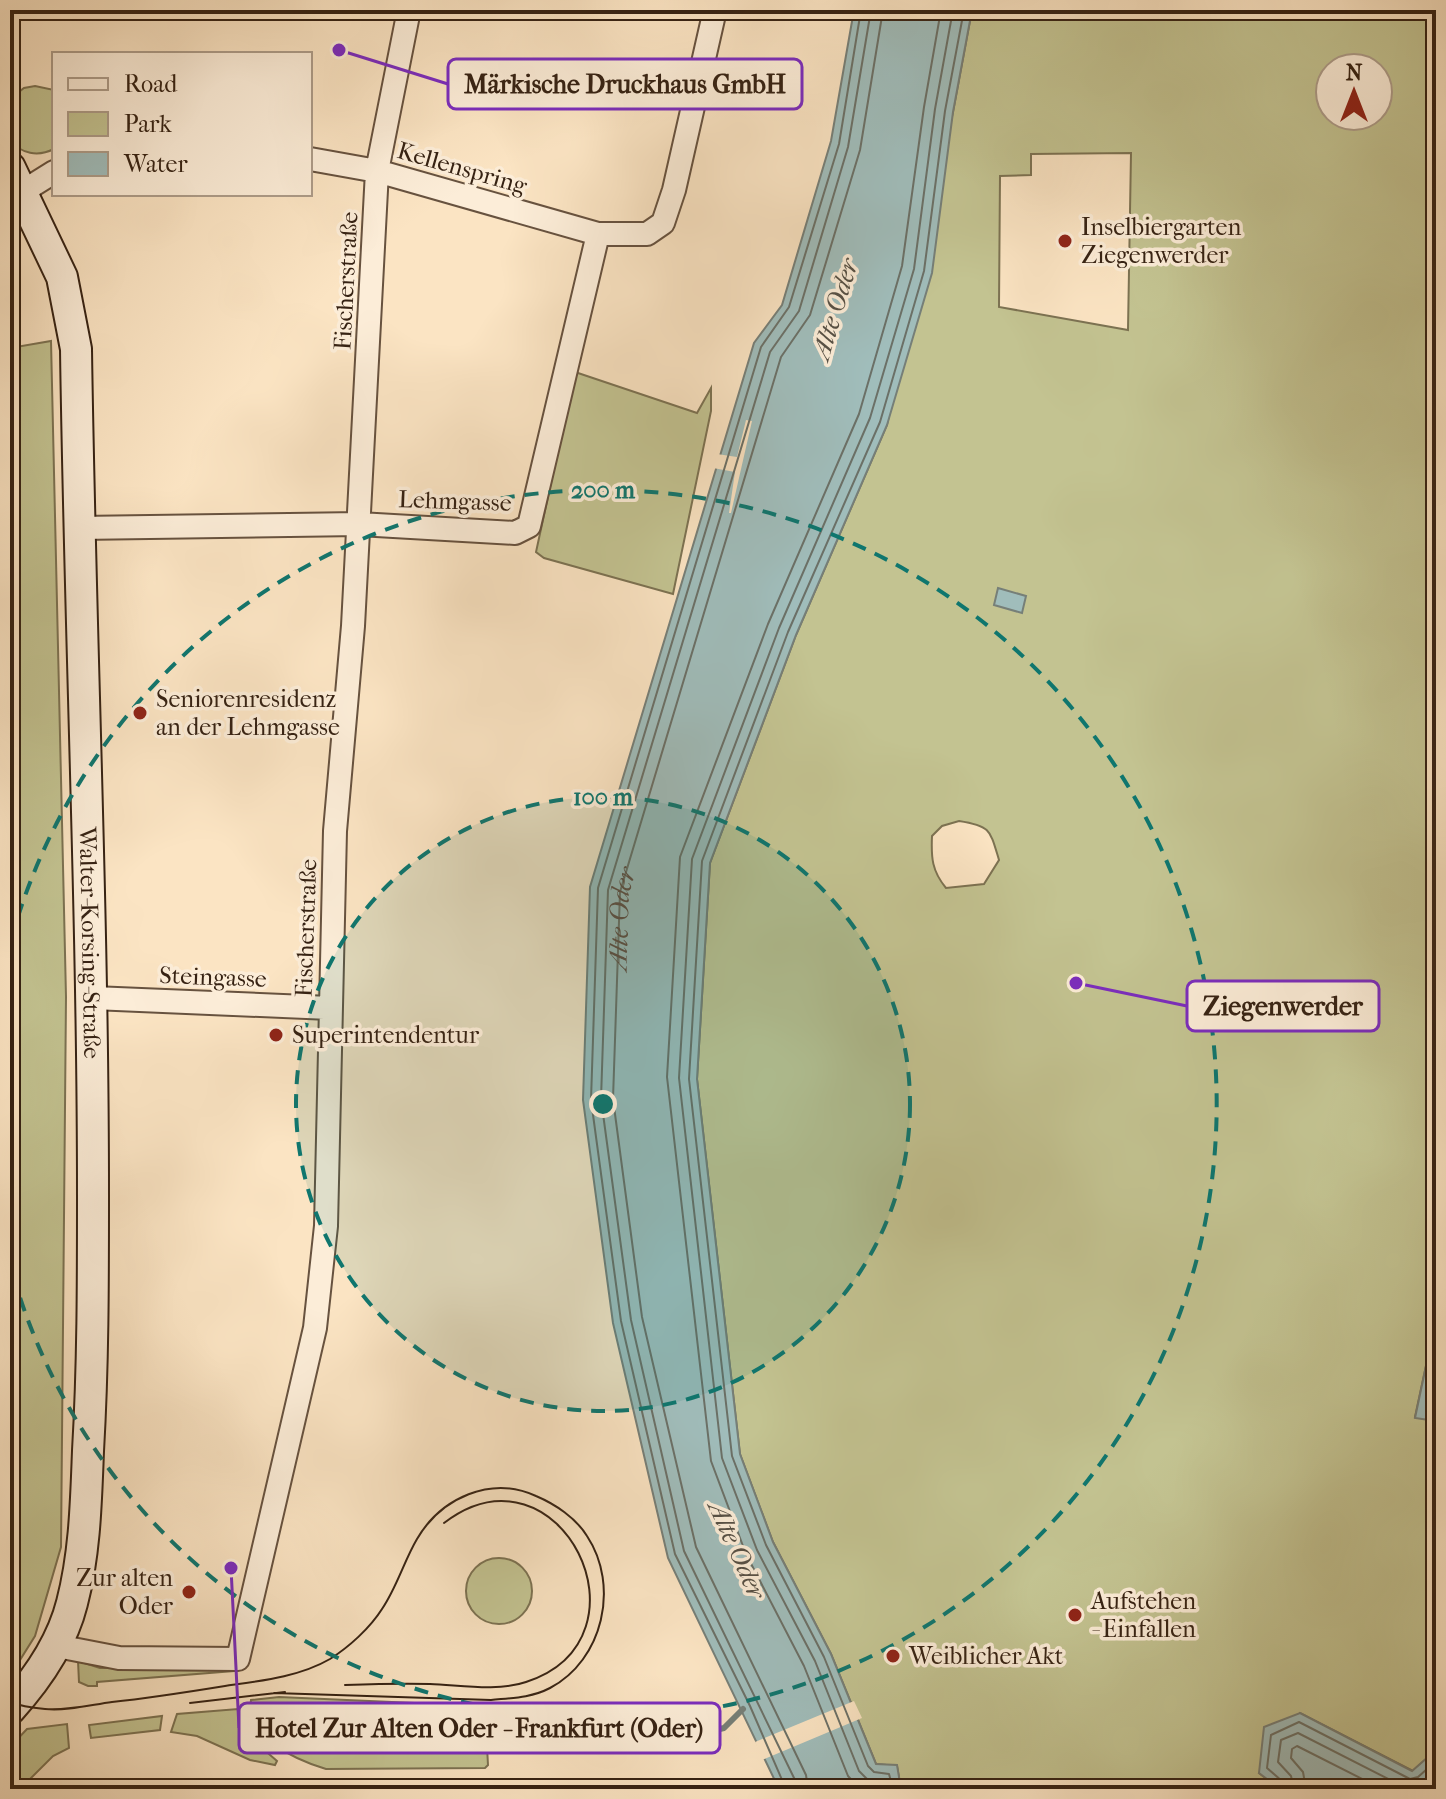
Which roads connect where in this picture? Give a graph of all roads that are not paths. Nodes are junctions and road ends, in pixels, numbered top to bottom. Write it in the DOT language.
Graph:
graph roads {
  1 [pos="409,10"];
  2 [pos="715,10"];
  3 [pos="312,159"];
  4 [pos="377,171"];
  5 [pos="52,172"];
  6 [pos="16,180"];
  7 [pos="598,234"];
  8 [pos="359,524"];
  9 [pos="79,528"];
  10 [pos="93,998"];
  11 [pos="330,1008"];
  12 [pos="57,1646"];
  13 [pos="10,1708"];
  1 -- 4 [label="street, Fischerstraße"];
  2 -- 7 [label="street, Kellenspring"];
  3 -- 4 [label="street, Kellenspring"];
  4 -- 7 [label="street, Kellenspring"];
  4 -- 8 [label="street, Fischerstraße"];
  5 -- 6 [label="street"];
  6 -- 9 [label="street, Walter-Korsing-Straße"];
  7 -- 8 [label="street, Lehmgasse"];
  8 -- 9 [label="street, Lehmgasse"];
  8 -- 11 [label="street, Fischerstraße"];
  9 -- 10 [label="street, Walter-Korsing-Straße"];
  10 -- 11 [label="street, Steingasse"];
  10 -- 12 [label="street, Walter-Korsing-Straße"];
  11 -- 12 [label="street, Fischerstraße"];
  12 -- 13 [label="street, Walter-Korsing-Straße"];
}
